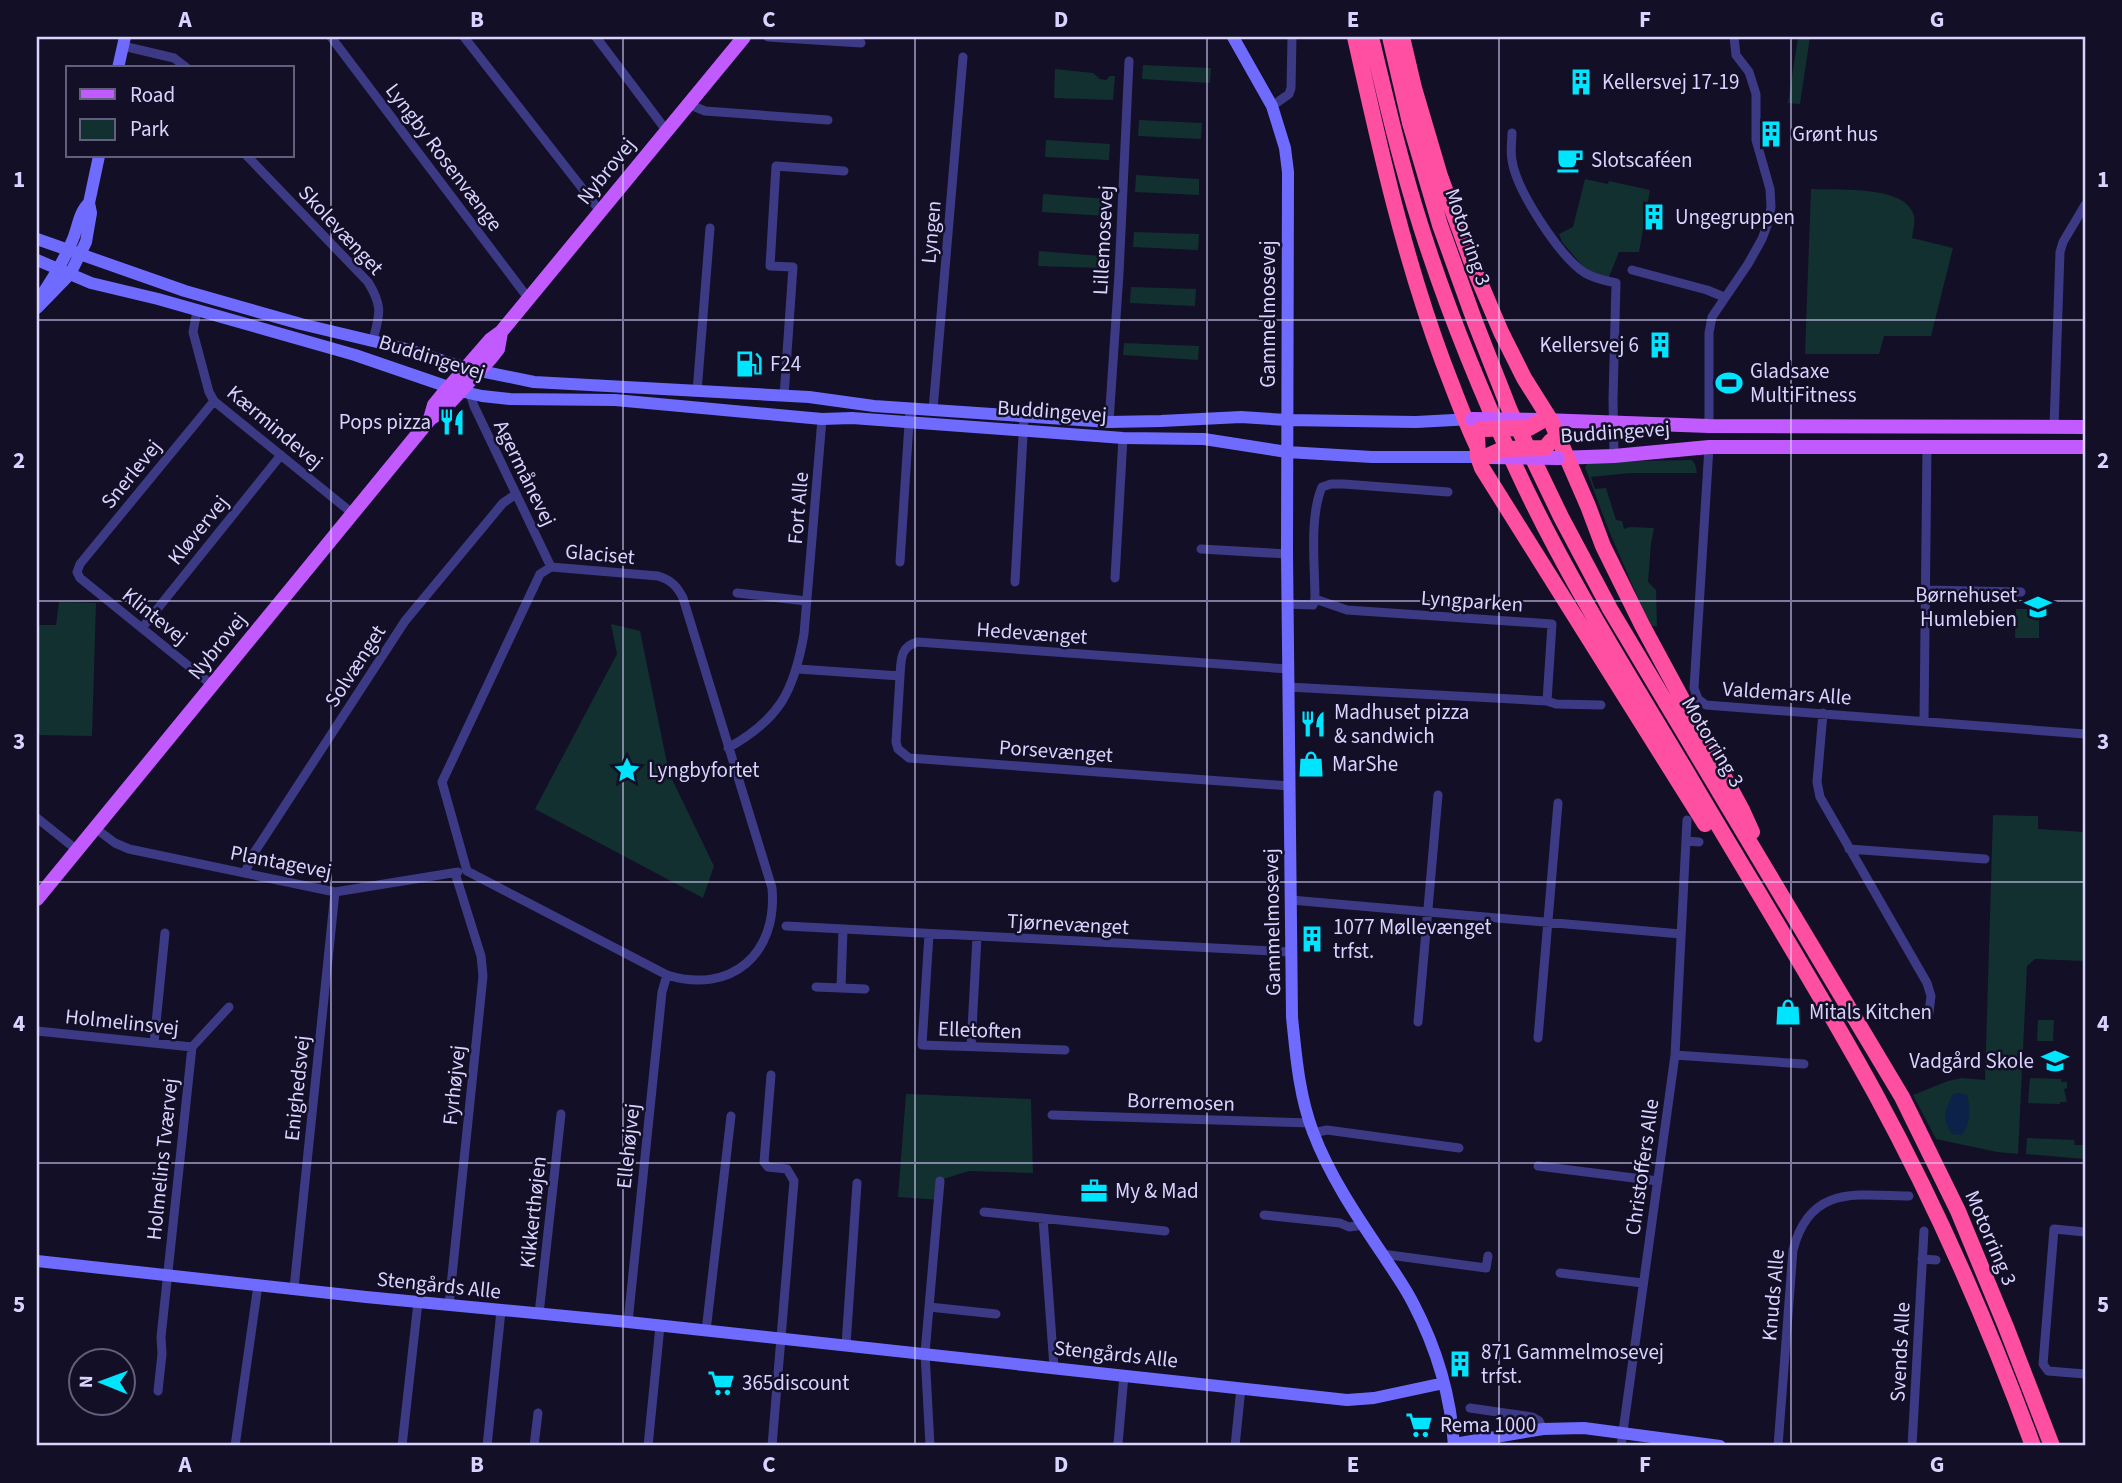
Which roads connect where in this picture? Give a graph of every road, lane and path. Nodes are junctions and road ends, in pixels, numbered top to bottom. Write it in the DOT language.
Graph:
graph roads {
  1 [pos="331,37"];
  2 [pos="464,37"];
  3 [pos="596,37"];
  4 [pos="744,37"];
  5 [pos="768,37"];
  6 [pos="1233,37"];
  7 [pos="1292,37"];
  8 [pos="1355,37"];
  9 [pos="1371,37"];
  10 [pos="1390,37"];
  11 [pos="1402,37"];
  12 [pos="1734,37"];
  13 [pos="124,42"];
  14 [pos="861,43"];
  15 [pos="963,57"];
  16 [pos="1129,61"];
  17 [pos="118,66"];
  18 [pos="184,66"];
  19 [pos="688,104"];
  20 [pos="1272,106"];
  21 [pos="828,120"];
  22 [pos="666,130"];
  23 [pos="1512,133"];
  24 [pos="99,158"];
  25 [pos="249,158"];
  26 [pos="844,171"];
  27 [pos="2085,205"];
  28 [pos="600,211"];
  29 [pos="710,228"];
  30 [pos="37,239"];
  31 [pos="75,251"];
  32 [pos="37,260"];
  33 [pos="1632,270"];
  34 [pos="65,271"];
  35 [pos="1724,297"];
  36 [pos="528,298"];
  37 [pos="37,303"];
  38 [pos="37,308"];
  39 [pos="197,311"];
  40 [pos="373,340"];
  41 [pos="473,370"];
  42 [pos="460,390"];
  43 [pos="697,392"];
  44 [pos="784,396"];
  45 [pos="214,401"];
  46 [pos="910,408"];
  47 [pos="933,410"];
  48 [pos="822,419"];
  49 [pos="1287,420"];
  50 [pos="1547,421"];
  51 [pos="909,422"];
  52 [pos="1109,422"];
  53 [pos="1024,423"];
  54 [pos="1614,424"];
  55 [pos="1709,426"];
  56 [pos="2054,427"];
  57 [pos="2085,427"];
  58 [pos="1123,438"];
  59 [pos="1476,438"];
  60 [pos="1927,446"];
  61 [pos="1709,447"];
  62 [pos="2085,447"];
  63 [pos="1287,452"];
  64 [pos="281,455"];
  65 [pos="1614,456"];
  66 [pos="1562,457"];
  67 [pos="1448,492"];
  68 [pos="516,494"];
  69 [pos="352,513"];
  70 [pos="1202,549"];
  71 [pos="1287,554"];
  72 [pos="900,562"];
  73 [pos="551,567"];
  74 [pos="77,572"];
  75 [pos="1115,578"];
  76 [pos="1015,582"];
  77 [pos="1926,590"];
  78 [pos="2021,592"];
  79 [pos="737,593"];
  80 [pos="1315,599"];
  81 [pos="807,601"];
  82 [pos="1287,604"];
  83 [pos="142,628"];
  84 [pos="798,669"];
  85 [pos="1288,669"];
  86 [pos="900,676"];
  87 [pos="212,685"];
  88 [pos="1288,687"];
  89 [pos="1547,701"];
  90 [pos="1601,705"];
  91 [pos="1823,713"];
  92 [pos="1924,721"];
  93 [pos="2085,734"];
  94 [pos="728,748"];
  95 [pos="1289,786"];
  96 [pos="1438,795"];
  97 [pos="1558,803"];
  98 [pos="37,818"];
  99 [pos="1687,820"];
  100 [pos="95,828"];
  101 [pos="1686,841"];
  102 [pos="1699,842"];
  103 [pos="1849,849"];
  104 [pos="77,850"];
  105 [pos="1985,859"];
  106 [pos="467,871"];
  107 [pos="245,873"];
  108 [pos="455,873"];
  109 [pos="1774,886"];
  110 [pos="335,892"];
  111 [pos="37,899"];
  112 [pos="1291,900"];
  113 [pos="1427,912"];
  114 [pos="1548,922"];
  115 [pos="786,926"];
  116 [pos="1777,926"];
  117 [pos="844,929"];
  118 [pos="165,933"];
  119 [pos="929,934"];
  120 [pos="1681,934"];
  121 [pos="977,937"];
  122 [pos="1291,953"];
  123 [pos="667,975"];
  124 [pos="816,987"];
  125 [pos="841,988"];
  126 [pos="865,989"];
  127 [pos="229,1007"];
  128 [pos="1929,1013"];
  129 [pos="1418,1022"];
  130 [pos="37,1031"];
  131 [pos="1538,1038"];
  132 [pos="154,1043"];
  133 [pos="192,1047"];
  134 [pos="971,1047"];
  135 [pos="1065,1050"];
  136 [pos="1675,1055"];
  137 [pos="1804,1064"];
  138 [pos="771,1075"];
  139 [pos="561,1114"];
  140 [pos="1052,1115"];
  141 [pos="731,1116"];
  142 [pos="1311,1128"];
  143 [pos="1459,1148"];
  144 [pos="1538,1166"];
  145 [pos="940,1181"];
  146 [pos="1658,1181"];
  147 [pos="857,1183"];
  148 [pos="1909,1196"];
  149 [pos="984,1212"];
  150 [pos="1264,1215"];
  151 [pos="1043,1218"];
  152 [pos="1364,1225"];
  153 [pos="1165,1231"];
  154 [pos="1924,1231"];
  155 [pos="2085,1232"];
  156 [pos="1382,1254"];
  157 [pos="1488,1256"];
  158 [pos="1922,1259"];
  159 [pos="1936,1260"];
  160 [pos="37,1261"];
  161 [pos="1560,1273"];
  162 [pos="168,1275"];
  163 [pos="1643,1283"];
  164 [pos="258,1284"];
  165 [pos="294,1288"];
  166 [pos="418,1302"];
  167 [pos="449,1305"];
  168 [pos="929,1307"];
  169 [pos="501,1311"];
  170 [pos="539,1314"];
  171 [pos="996,1314"];
  172 [pos="628,1322"];
  173 [pos="660,1326"];
  174 [pos="706,1331"];
  175 [pos="782,1339"];
  176 [pos="846,1345"];
  177 [pos="925,1353"];
  178 [pos="1054,1367"];
  179 [pos="2085,1374"];
  180 [pos="1124,1375"];
  181 [pos="1444,1383"];
  182 [pos="1241,1388"];
  183 [pos="158,1391"];
  184 [pos="1470,1408"];
  185 [pos="538,1413"];
  186 [pos="1543,1429"];
  187 [pos="1622,1440"];
  188 [pos="1118,1444"];
  189 [pos="1454,1445"];
  190 [pos="234,1446"];
  191 [pos="402,1446"];
  192 [pos="487,1446"];
  193 [pos="534,1446"];
  194 [pos="648,1446"];
  195 [pos="772,1446"];
  196 [pos="930,1446"];
  197 [pos="1235,1446"];
  198 [pos="1720,1446"];
  199 [pos="1778,1446"];
  200 [pos="1912,1446"];
  201 [pos="2033,1446"];
  202 [pos="2052,1446"];
  1 -- 36 [label="street, Lyngby Rosenvænge"];
  2 -- 28 [label="street"];
  3 -- 22 [label="street"];
  4 -- 19 [label="main road, Nybrovej"];
  5 -- 14 [label="street"];
  6 -- 20 [label="street, Gammelmosevej"];
  7 -- 20 [label="street"];
  8 -- 59 [label="highway"];
  9 -- 116 [label="highway, Motorring 3"];
  10 -- 109 [label="highway, Motorring 3"];
  11 -- 50 [label="highway"];
  12 -- 35 [label="street"];
  13 -- 17 [label="street"];
  13 -- 18 [label="street"];
  15 -- 47 [label="street, Lyngen"];
  16 -- 52 [label="street, Lillemosevej"];
  19 -- 21 [label="street"];
  19 -- 22 [label="main road, Nybrovej"];
  20 -- 49 [label="street, Gammelmosevej"];
  22 -- 28 [label="main road, Nybrovej"];
  23 -- 54 [label="street"];
  24 -- 31 [label="street"];
  25 -- 40 [label="street, Skolevænget"];
  26 -- 44 [label="street"];
  27 -- 56 [label="street"];
  28 -- 36 [label="main road, Nybrovej"];
  29 -- 43 [label="street"];
  30 -- 31 [label="street, Buddingevej"];
  31 -- 34 [label="street"];
  31 -- 40 [label="street, Buddingevej"];
  32 -- 34 [label="street, Buddingevej"];
  33 -- 35 [label="street"];
  34 -- 37 [label="street"];
  34 -- 38 [label="street"];
  34 -- 39 [label="street, Buddingevej"];
  35 -- 55 [label="street"];
  36 -- 41 [label="main road, Nybrovej"];
  39 -- 42 [label="street, Buddingevej"];
  39 -- 45 [label="street, Kærmindevej"];
  40 -- 41 [label="street, Buddingevej"];
  41 -- 42 [label="main road, Nybrovej"];
  41 -- 43 [label="street, Buddingevej"];
  42 -- 48 [label="street, Buddingevej"];
  42 -- 68 [label="street, Agermånevej"];
  42 -- 69 [label="main road, Nybrovej"];
  43 -- 44 [label="street, Buddingevej"];
  44 -- 46 [label="street, Buddingevej"];
  45 -- 64 [label="street, Kærmindevej"];
  45 -- 74 [label="street, Snerlevej"];
  46 -- 47 [label="street, Buddingevej"];
  46 -- 51 [label="street"];
  47 -- 53 [label="street, Buddingevej"];
  48 -- 51 [label="street, Buddingevej"];
  48 -- 81 [label="street, Fort Alle"];
  49 -- 52 [label="street, Buddingevej"];
  49 -- 59 [label="street, Buddingevej"];
  49 -- 63 [label="street, Gammelmosevej"];
  50 -- 54 [label="main road, Buddingevej"];
  50 -- 59 [label="highway, bridge"];
  50 -- 59 [label="highway, bridge"];
  50 -- 66 [label="highway"];
  51 -- 53 [label="street, Buddingevej"];
  51 -- 72 [label="street"];
  52 -- 53 [label="street, Buddingevej"];
  53 -- 58 [label="street, Buddingevej"];
  53 -- 76 [label="street"];
  54 -- 55 [label="main road, Buddingevej"];
  54 -- 65 [label="street"];
  55 -- 56 [label="main road, Buddingevej"];
  56 -- 57 [label="main road, Buddingevej"];
  58 -- 63 [label="street, Buddingevej"];
  58 -- 75 [label="street"];
  59 -- 63 [label="street, Buddingevej"];
  59 -- 66 [label="main road, Buddingevej, bridge"];
  59 -- 116 [label="highway"];
  60 -- 61 [label="main road, Buddingevej"];
  60 -- 62 [label="main road, Buddingevej"];
  60 -- 77 [label="street"];
  61 -- 65 [label="main road, Buddingevej"];
  61 -- 91 [label="street, Valdemars Alle"];
  63 -- 71 [label="street, Gammelmosevej"];
  64 -- 69 [label="street, Kærmindevej"];
  64 -- 83 [label="street, Kløvervej"];
  65 -- 66 [label="main road, Buddingevej"];
  66 -- 109 [label="highway"];
  67 -- 80 [label="street"];
  68 -- 73 [label="street, Agermånevej"];
  68 -- 107 [label="street, Solvænget"];
  69 -- 87 [label="main road, Nybrovej"];
  70 -- 71 [label="street"];
  71 -- 82 [label="street, Gammelmosevej"];
  73 -- 94 [label="street, Glaciset"];
  73 -- 106 [label="street, Glaciset"];
  74 -- 83 [label="street, Klintevej"];
  77 -- 78 [label="street"];
  77 -- 92 [label="street"];
  79 -- 81 [label="street"];
  80 -- 82 [label="street"];
  80 -- 89 [label="street, Lyngparken"];
  81 -- 84 [label="street, Fort Alle"];
  82 -- 85 [label="street, Gammelmosevej"];
  83 -- 87 [label="street, Klintevej"];
  84 -- 86 [label="street"];
  84 -- 94 [label="street, Fort Alle"];
  85 -- 86 [label="street, Hedevænget"];
  85 -- 88 [label="street, Gammelmosevej"];
  86 -- 95 [label="street, Porsevænget"];
  87 -- 100 [label="main road, Nybrovej"];
  88 -- 89 [label="street"];
  88 -- 95 [label="street, Gammelmosevej"];
  89 -- 90 [label="street"];
  91 -- 92 [label="street, Valdemars Alle"];
  91 -- 103 [label="street"];
  92 -- 93 [label="street, Valdemars Alle"];
  94 -- 123 [label="street, Glaciset"];
  95 -- 112 [label="street, Gammelmosevej"];
  96 -- 113 [label="street"];
  97 -- 114 [label="street"];
  98 -- 104 [label="street"];
  99 -- 101 [label="street, Christoffers Alle"];
  100 -- 104 [label="main road, Nybrovej"];
  100 -- 107 [label="street, Plantagevej"];
  101 -- 102 [label="street"];
  101 -- 120 [label="street, Christoffers Alle"];
  103 -- 105 [label="street"];
  103 -- 128 [label="street"];
  104 -- 111 [label="main road, Nybrovej"];
  106 -- 108 [label="street, Plantagevej"];
  106 -- 123 [label="street, Glaciset"];
  107 -- 110 [label="street, Plantagevej"];
  108 -- 110 [label="street, Plantagevej"];
  108 -- 167 [label="street, Fyrhøjvej"];
  109 -- 202 [label="highway, Motorring 3"];
  110 -- 165 [label="street, Enighedsvej"];
  112 -- 113 [label="street"];
  112 -- 122 [label="street, Gammelmosevej"];
  113 -- 114 [label="street"];
  113 -- 129 [label="street"];
  114 -- 120 [label="street"];
  114 -- 131 [label="street"];
  115 -- 117 [label="street, Tjørnevænget"];
  116 -- 201 [label="highway, Motorring 3"];
  117 -- 119 [label="street, Tjørnevænget"];
  117 -- 125 [label="street"];
  118 -- 132 [label="street"];
  119 -- 121 [label="street, Tjørnevænget"];
  119 -- 134 [label="street, Elletoften"];
  120 -- 136 [label="street, Christoffers Alle"];
  121 -- 122 [label="street, Tjørnevænget"];
  121 -- 134 [label="street"];
  122 -- 142 [label="street, Gammelmosevej"];
  123 -- 172 [label="street, Ellehøjvej"];
  124 -- 125 [label="street"];
  125 -- 126 [label="street"];
  127 -- 133 [label="street, Holmelinsvej"];
  130 -- 132 [label="street, Holmelinsvej"];
  132 -- 133 [label="street, Holmelinsvej"];
  133 -- 162 [label="street, Holmelins Tværvej"];
  134 -- 135 [label="street, Elletoften"];
  136 -- 137 [label="street"];
  136 -- 146 [label="street, Christoffers Alle"];
  138 -- 175 [label="street"];
  139 -- 170 [label="street, Kikkerthøjen"];
  140 -- 142 [label="street, Borremosen"];
  141 -- 174 [label="street"];
  142 -- 143 [label="street, Borremosen"];
  142 -- 152 [label="street, Gammelmosevej"];
  144 -- 146 [label="street"];
  145 -- 168 [label="street"];
  146 -- 163 [label="street, Christoffers Alle"];
  147 -- 176 [label="street"];
  148 -- 199 [label="street, Knuds Alle"];
  149 -- 151 [label="street"];
  150 -- 152 [label="street"];
  151 -- 153 [label="street"];
  151 -- 178 [label="street"];
  152 -- 156 [label="street, Gammelmosevej"];
  154 -- 158 [label="street, Svends Alle"];
  155 -- 179 [label="street"];
  156 -- 157 [label="street"];
  156 -- 181 [label="street, Gammelmosevej"];
  158 -- 159 [label="street"];
  158 -- 200 [label="street, Svends Alle"];
  160 -- 162 [label="street, Stengårds Alle"];
  161 -- 163 [label="street"];
  162 -- 164 [label="street, Stengårds Alle"];
  162 -- 183 [label="street"];
  163 -- 187 [label="street, Christoffers Alle"];
  164 -- 165 [label="street, Stengårds Alle"];
  164 -- 190 [label="street"];
  165 -- 166 [label="street, Stengårds Alle"];
  166 -- 167 [label="street, Stengårds Alle"];
  166 -- 191 [label="street"];
  167 -- 169 [label="street, Stengårds Alle"];
  168 -- 171 [label="street"];
  168 -- 177 [label="street"];
  169 -- 170 [label="street, Stengårds Alle"];
  169 -- 192 [label="street"];
  170 -- 172 [label="street, Stengårds Alle"];
  172 -- 173 [label="street, Stengårds Alle"];
  173 -- 174 [label="street, Stengårds Alle"];
  173 -- 194 [label="street"];
  174 -- 175 [label="street, Stengårds Alle"];
  175 -- 176 [label="street, Stengårds Alle"];
  175 -- 195 [label="street"];
  176 -- 177 [label="street, Stengårds Alle"];
  177 -- 178 [label="street, Stengårds Alle"];
  177 -- 196 [label="street"];
  178 -- 180 [label="street, Stengårds Alle"];
  180 -- 182 [label="street, Stengårds Alle"];
  180 -- 188 [label="street"];
  181 -- 182 [label="street, Stengårds Alle"];
  181 -- 189 [label="street, Gammelmosevej"];
  182 -- 197 [label="street"];
  184 -- 186 [label="street"];
  185 -- 193 [label="street"];
  186 -- 187 [label="street"];
  186 -- 189 [label="street"];
  187 -- 198 [label="street"];
}
